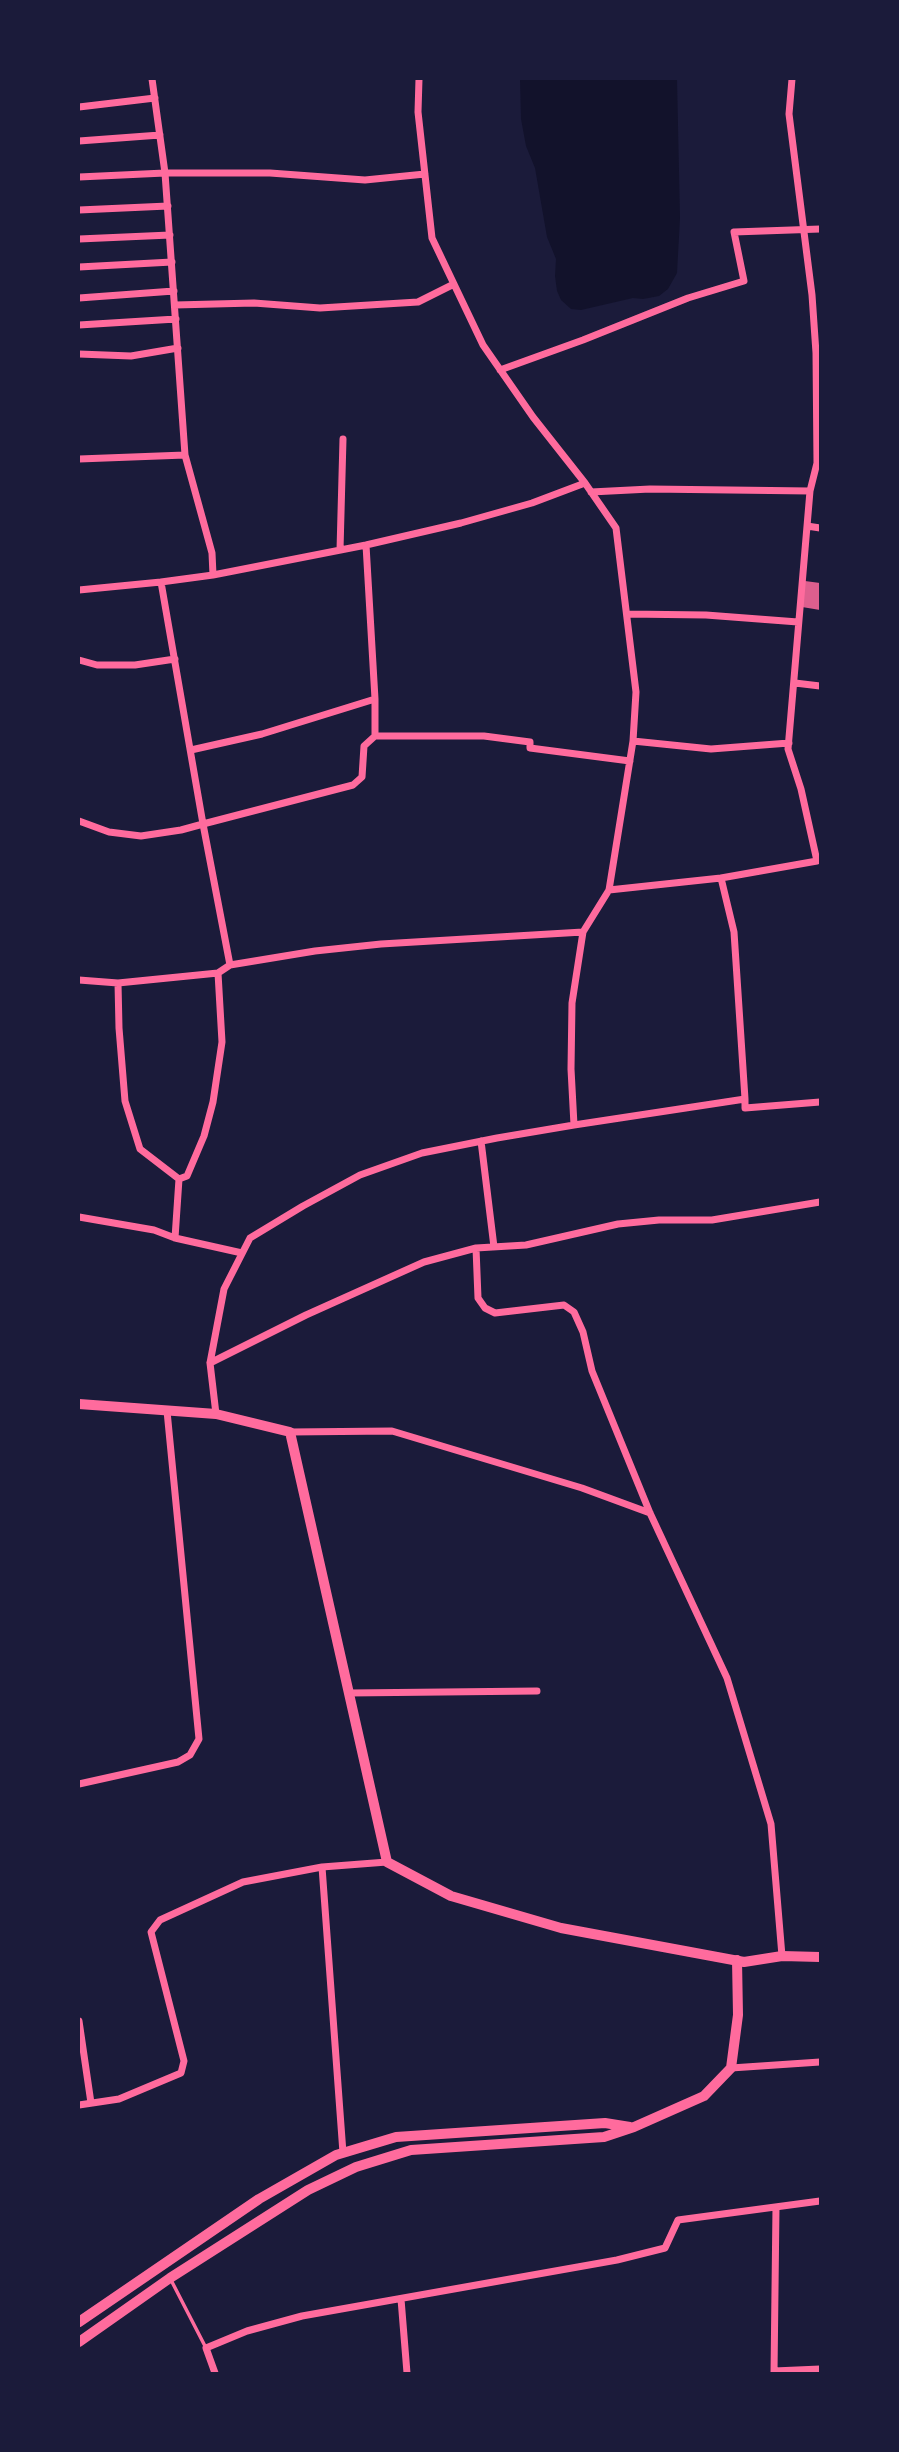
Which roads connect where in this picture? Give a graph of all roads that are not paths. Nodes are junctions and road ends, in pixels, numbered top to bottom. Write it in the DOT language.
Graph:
graph roads {
  1 [pos="152,79"];
  2 [pos="419,79"];
  3 [pos="792,79"];
  4 [pos="155,98"];
  5 [pos="79,107"];
  6 [pos="160,135"];
  7 [pos="79,141"];
  8 [pos="165,173"];
  9 [pos="425,174"];
  10 [pos="79,177"];
  11 [pos="168,206"];
  12 [pos="79,211"];
  13 [pos="820,229"];
  14 [pos="804,230"];
  15 [pos="170,235"];
  16 [pos="79,239"];
  17 [pos="172,262"];
  18 [pos="79,267"];
  19 [pos="454,284"];
  20 [pos="811,288"];
  21 [pos="820,288"];
  22 [pos="174,291"];
  23 [pos="79,298"];
  24 [pos="175,304"];
  25 [pos="176,319"];
  26 [pos="79,325"];
  27 [pos="178,348"];
  28 [pos="79,354"];
  29 [pos="500,370"];
  30 [pos="818,411"];
  31 [pos="343,439"];
  32 [pos="185,455"];
  33 [pos="79,459"];
  34 [pos="585,483"];
  35 [pos="810,491"];
  36 [pos="591,492"];
  37 [pos="807,526"];
  38 [pos="820,528"];
  39 [pos="366,545"];
  40 [pos="340,550"];
  41 [pos="213,575"];
  42 [pos="161,582"];
  43 [pos="79,590"];
  44 [pos="628,614"];
  45 [pos="798,622"];
  46 [pos="175,659"];
  47 [pos="79,660"];
  48 [pos="795,683"];
  49 [pos="820,686"];
  50 [pos="375,699"];
  51 [pos="375,736"];
  52 [pos="633,741"];
  53 [pos="789,743"];
  54 [pos="191,750"];
  55 [pos="630,761"];
  56 [pos="79,821"];
  57 [pos="203,824"];
  58 [pos="818,861"];
  59 [pos="720,878"];
  60 [pos="609,890"];
  61 [pos="583,932"];
  62 [pos="230,965"];
  63 [pos="218,973"];
  64 [pos="79,980"];
  65 [pos="118,983"];
  66 [pos="745,1099"];
  67 [pos="820,1102"];
  68 [pos="574,1125"];
  69 [pos="481,1141"];
  70 [pos="178,1179"];
  71 [pos="820,1202"];
  72 [pos="79,1217"];
  73 [pos="174,1238"];
  74 [pos="494,1247"];
  75 [pos="476,1248"];
  76 [pos="242,1253"];
  77 [pos="210,1363"];
  78 [pos="79,1404"];
  79 [pos="167,1411"];
  80 [pos="216,1414"];
  81 [pos="290,1432"];
  82 [pos="650,1513"];
  83 [pos="537,1691"];
  84 [pos="349,1693"];
  85 [pos="79,1784"];
  86 [pos="387,1862"];
  87 [pos="322,1867"];
  88 [pos="782,1956"];
  89 [pos="820,1956"];
  90 [pos="737,1960"];
  91 [pos="79,2021"];
  92 [pos="820,2063"];
  93 [pos="731,2068"];
  94 [pos="91,2103"];
  95 [pos="79,2105"];
  96 [pos="634,2127"];
  97 [pos="343,2153"];
  98 [pos="820,2201"];
  99 [pos="776,2207"];
  100 [pos="170,2278"];
  101 [pos="401,2299"];
  102 [pos="79,2322"];
  103 [pos="79,2342"];
  104 [pos="206,2348"];
  105 [pos="820,2369"];
  106 [pos="774,2372"];
  107 [pos="215,2373"];
  108 [pos="407,2373"];
  1 -- 4 [label="street"];
  2 -- 9 [label="street"];
  3 -- 14 [label="street"];
  4 -- 5 [label="street"];
  4 -- 6 [label="street"];
  6 -- 7 [label="street"];
  6 -- 8 [label="street"];
  8 -- 9 [label="street"];
  8 -- 10 [label="street"];
  8 -- 11 [label="street"];
  9 -- 19 [label="street"];
  11 -- 12 [label="street"];
  11 -- 15 [label="street"];
  13 -- 14 [label="street"];
  14 -- 20 [label="street"];
  14 -- 29 [label="street"];
  15 -- 16 [label="street"];
  15 -- 17 [label="street"];
  17 -- 18 [label="street"];
  17 -- 22 [label="street"];
  19 -- 24 [label="street"];
  19 -- 29 [label="street"];
  20 -- 21 [label="street"];
  20 -- 30 [label="street"];
  22 -- 23 [label="street"];
  22 -- 24 [label="street"];
  24 -- 25 [label="street"];
  25 -- 26 [label="street"];
  25 -- 27 [label="street"];
  27 -- 28 [label="street"];
  27 -- 32 [label="street"];
  29 -- 34 [label="street"];
  30 -- 35 [label="street"];
  31 -- 40 [label="street"];
  32 -- 33 [label="street"];
  32 -- 41 [label="street"];
  34 -- 36 [label="street"];
  34 -- 39 [label="street"];
  35 -- 36 [label="street"];
  35 -- 37 [label="street"];
  36 -- 44 [label="street"];
  37 -- 38 [label="street"];
  37 -- 45 [label="street"];
  39 -- 40 [label="street"];
  39 -- 50 [label="street"];
  40 -- 41 [label="street"];
  41 -- 42 [label="street"];
  42 -- 43 [label="street"];
  42 -- 46 [label="street"];
  44 -- 45 [label="street"];
  44 -- 52 [label="street"];
  45 -- 48 [label="street"];
  46 -- 47 [label="street"];
  46 -- 54 [label="street"];
  48 -- 49 [label="street"];
  48 -- 53 [label="street"];
  50 -- 51 [label="street"];
  50 -- 54 [label="street"];
  51 -- 55 [label="street"];
  51 -- 57 [label="street"];
  52 -- 53 [label="street"];
  52 -- 55 [label="street"];
  53 -- 58 [label="street"];
  54 -- 57 [label="street"];
  55 -- 60 [label="street"];
  56 -- 57 [label="street"];
  57 -- 62 [label="street"];
  58 -- 59 [label="street"];
  59 -- 60 [label="street"];
  59 -- 66 [label="street"];
  60 -- 61 [label="street"];
  61 -- 62 [label="street"];
  61 -- 68 [label="street"];
  62 -- 63 [label="street"];
  63 -- 65 [label="street"];
  63 -- 70 [label="street"];
  64 -- 65 [label="street"];
  65 -- 70 [label="street"];
  66 -- 67 [label="street"];
  66 -- 68 [label="street"];
  68 -- 69 [label="street"];
  69 -- 74 [label="street"];
  69 -- 76 [label="street"];
  70 -- 73 [label="street"];
  71 -- 74 [label="street"];
  72 -- 73 [label="street"];
  73 -- 76 [label="street"];
  74 -- 75 [label="street"];
  75 -- 77 [label="street"];
  75 -- 82 [label="street"];
  76 -- 77 [label="street"];
  77 -- 80 [label="street"];
  78 -- 79 [label="main road"];
  79 -- 80 [label="main road"];
  79 -- 85 [label="street"];
  80 -- 81 [label="main road"];
  81 -- 82 [label="street"];
  81 -- 84 [label="main road"];
  82 -- 88 [label="street"];
  83 -- 84 [label="street"];
  84 -- 86 [label="main road"];
  86 -- 87 [label="street"];
  86 -- 90 [label="main road"];
  87 -- 94 [label="street"];
  87 -- 97 [label="street"];
  88 -- 89 [label="main road"];
  88 -- 90 [label="main road"];
  90 -- 93 [label="street"];
  91 -- 94 [label="street"];
  92 -- 93 [label="street"];
  93 -- 96 [label="street"];
  94 -- 95 [label="street"];
  96 -- 97 [label="street"];
  96 -- 100 [label="street"];
  97 -- 102 [label="street"];
  98 -- 99 [label="street"];
  99 -- 101 [label="street"];
  99 -- 106 [label="street"];
  100 -- 103 [label="street"];
  100 -- 104 [label="lane"];
  101 -- 104 [label="street"];
  101 -- 108 [label="street"];
  104 -- 107 [label="street"];
  105 -- 106 [label="street"];
}
